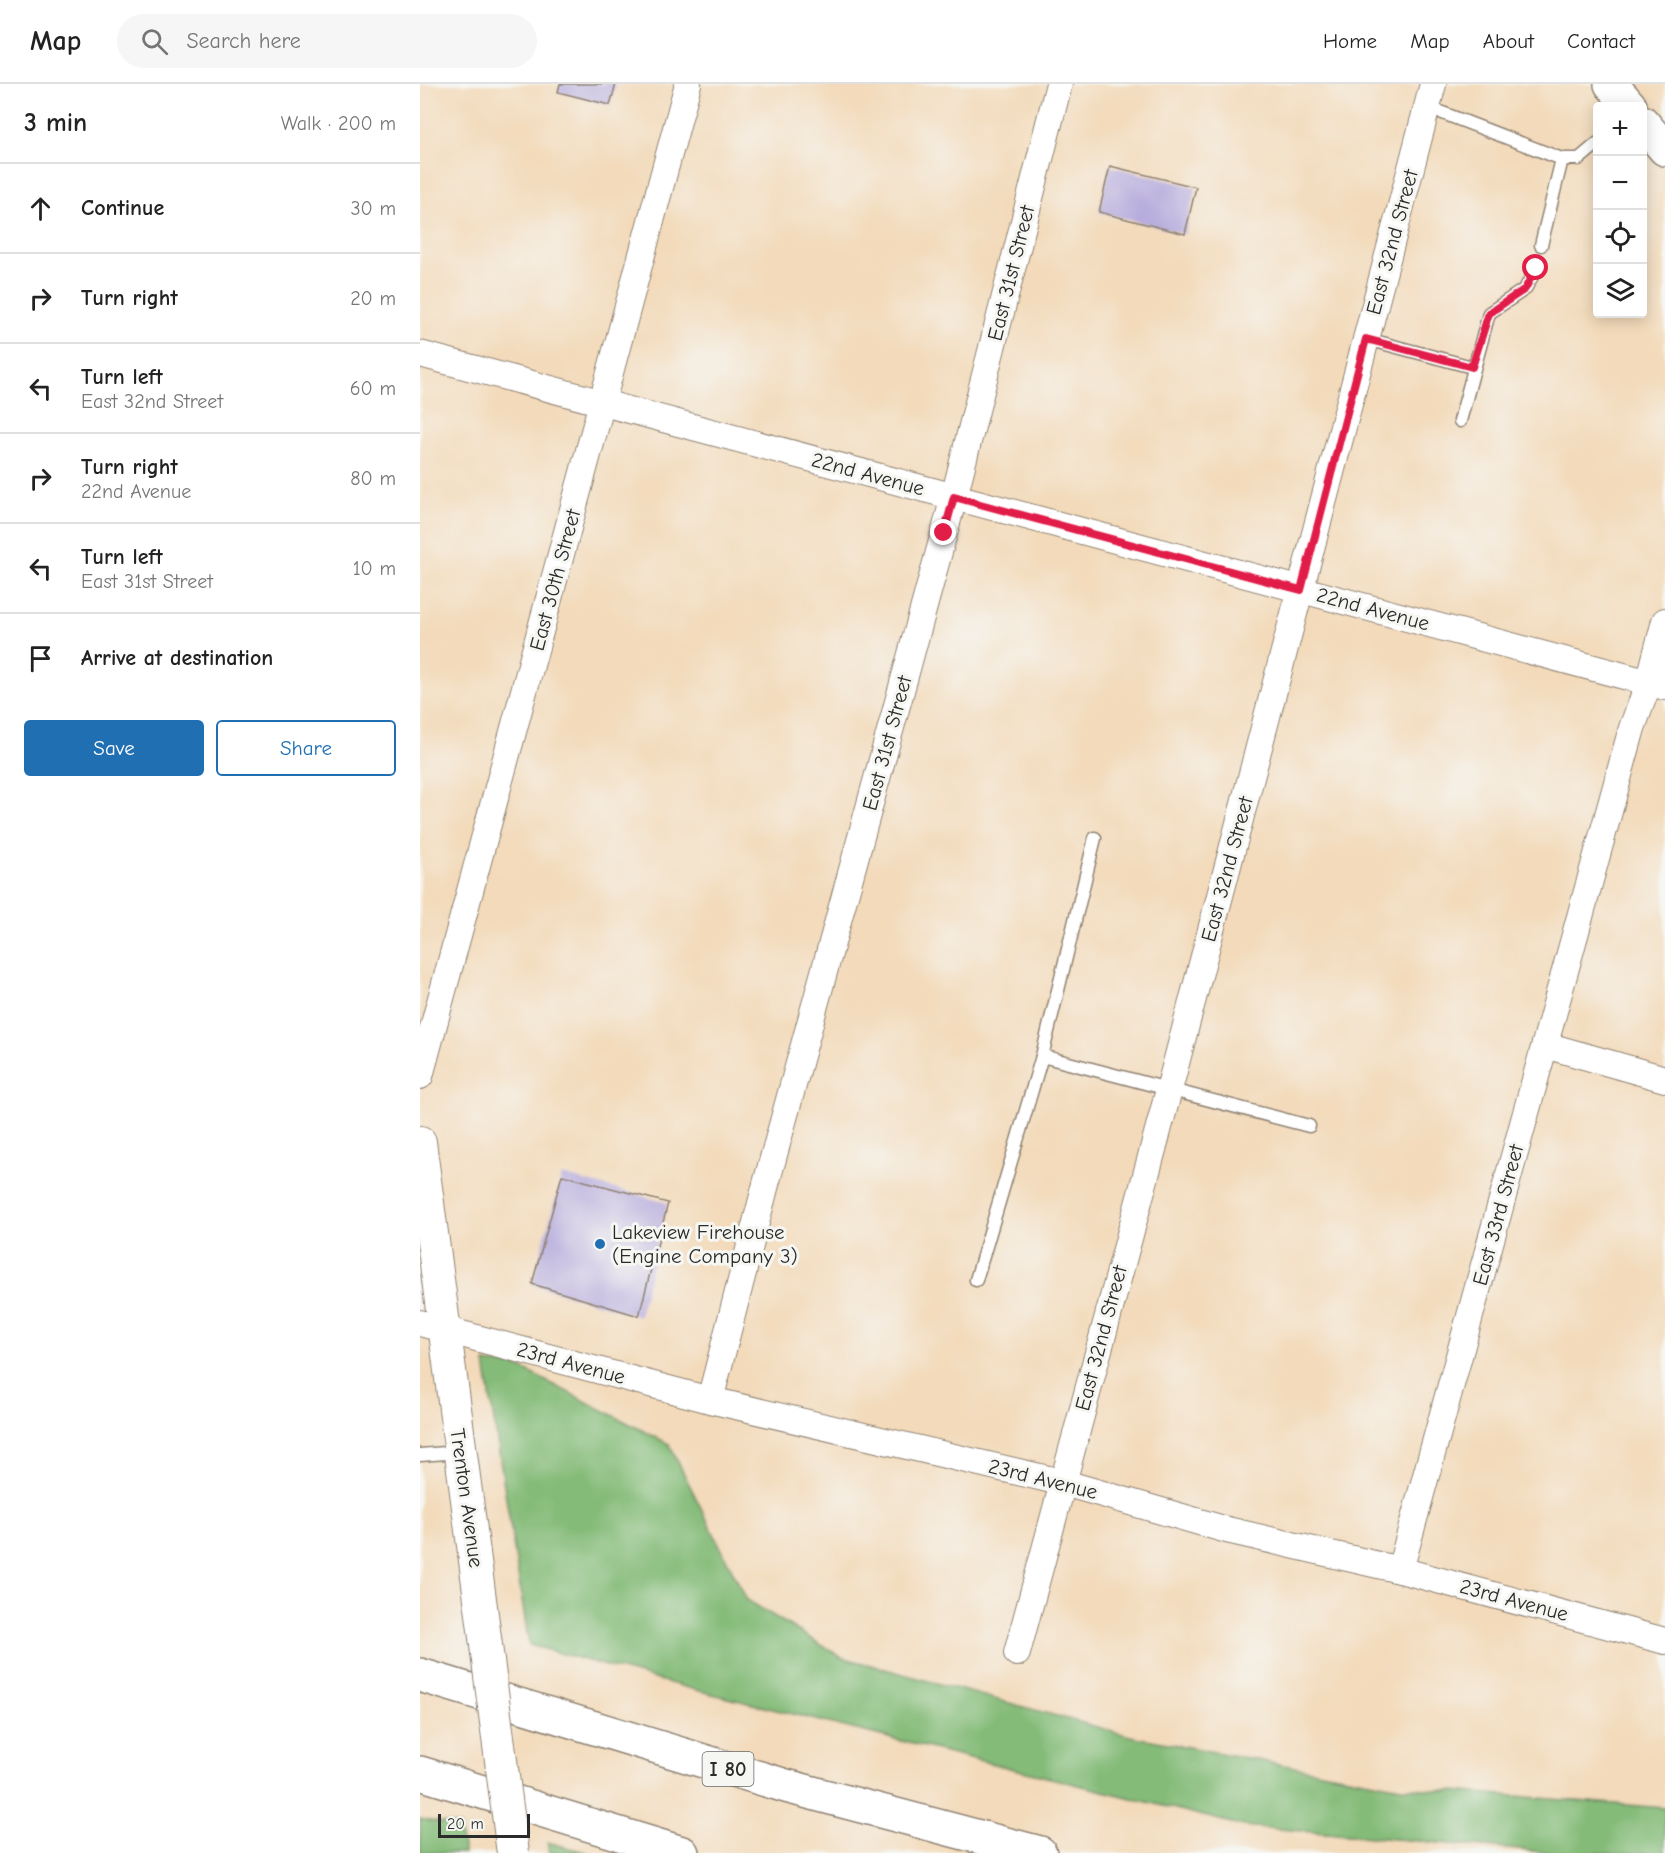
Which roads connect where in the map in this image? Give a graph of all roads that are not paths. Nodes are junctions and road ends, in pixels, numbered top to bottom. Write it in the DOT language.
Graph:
graph roads {
  1 [pos="688,84"];
  2 [pos="1059,84"];
  3 [pos="1611,84"];
  4 [pos="1430,95"];
  5 [pos="1626,102"];
  6 [pos="1647,128"];
  7 [pos="1593,147"];
  8 [pos="1665,149"];
  9 [pos="1562,159"];
  10 [pos="1541,245"];
  11 [pos="1536,268"];
  12 [pos="1366,339"];
  13 [pos="420,354"];
  14 [pos="1472,367"];
  15 [pos="603,403"];
  16 [pos="1460,421"];
  17 [pos="954,497"];
  18 [pos="1301,590"];
  19 [pos="1665,621"];
  20 [pos="1657,685"];
  21 [pos="1095,838"];
  22 [pos="1545,1046"];
  23 [pos="1042,1056"];
  24 [pos="420,1076"];
  25 [pos="1665,1078"];
  26 [pos="1169,1090"];
  27 [pos="1309,1126"];
  28 [pos="420,1142"];
  29 [pos="976,1280"];
  30 [pos="432,1326"];
  31 [pos="710,1400"];
  32 [pos="460,1451"];
  33 [pos="420,1455"];
  34 [pos="1061,1482"];
  35 [pos="1400,1570"];
  36 [pos="1665,1641"];
  37 [pos="1017,1653"];
  38 [pos="420,1675"];
  39 [pos="420,1773"];
  40 [pos="513,1853"];
  41 [pos="682,1853"];
  42 [pos="1040,1853"];
  1 -- 15 [label="street, East 30th Street"];
  2 -- 17 [label="street, East 31st Street"];
  3 -- 5 [label="main road"];
  4 -- 9 [label="lane"];
  4 -- 12 [label="street, East 32nd Street"];
  6 -- 8 [label="main road"];
  7 -- 9 [label="lane"];
  9 -- 10 [label="lane"];
  11 -- 14 [label="lane"];
  12 -- 14 [label="lane"];
  12 -- 18 [label="street, East 32nd Street"];
  13 -- 15 [label="street, 22nd Avenue"];
  14 -- 16 [label="lane"];
  15 -- 17 [label="street, 22nd Avenue"];
  15 -- 24 [label="street, East 30th Street"];
  17 -- 18 [label="street, 22nd Avenue"];
  17 -- 31 [label="street, East 31st Street"];
  18 -- 20 [label="street, 22nd Avenue"];
  18 -- 26 [label="street, East 32nd Street"];
  19 -- 20 [label="street"];
  20 -- 22 [label="street, East 33rd Street"];
  21 -- 23 [label="lane"];
  22 -- 25 [label="street"];
  22 -- 35 [label="street, East 33rd Street"];
  23 -- 26 [label="lane"];
  23 -- 29 [label="lane"];
  26 -- 27 [label="lane"];
  26 -- 34 [label="street, East 32nd Street"];
  28 -- 30 [label="street, Trenton Avenue"];
  30 -- 31 [label="street, 23rd Avenue"];
  30 -- 32 [label="street, Trenton Avenue"];
  31 -- 34 [label="street, 23rd Avenue"];
  32 -- 33 [label="lane"];
  32 -- 40 [label="street, Trenton Avenue, bridge"];
  34 -- 35 [label="street, 23rd Avenue"];
  34 -- 37 [label="street, East 32nd Street"];
  35 -- 36 [label="street, 23rd Avenue"];
  38 -- 42 [label="main road, I 80"];
  39 -- 41 [label="main road"];
}
